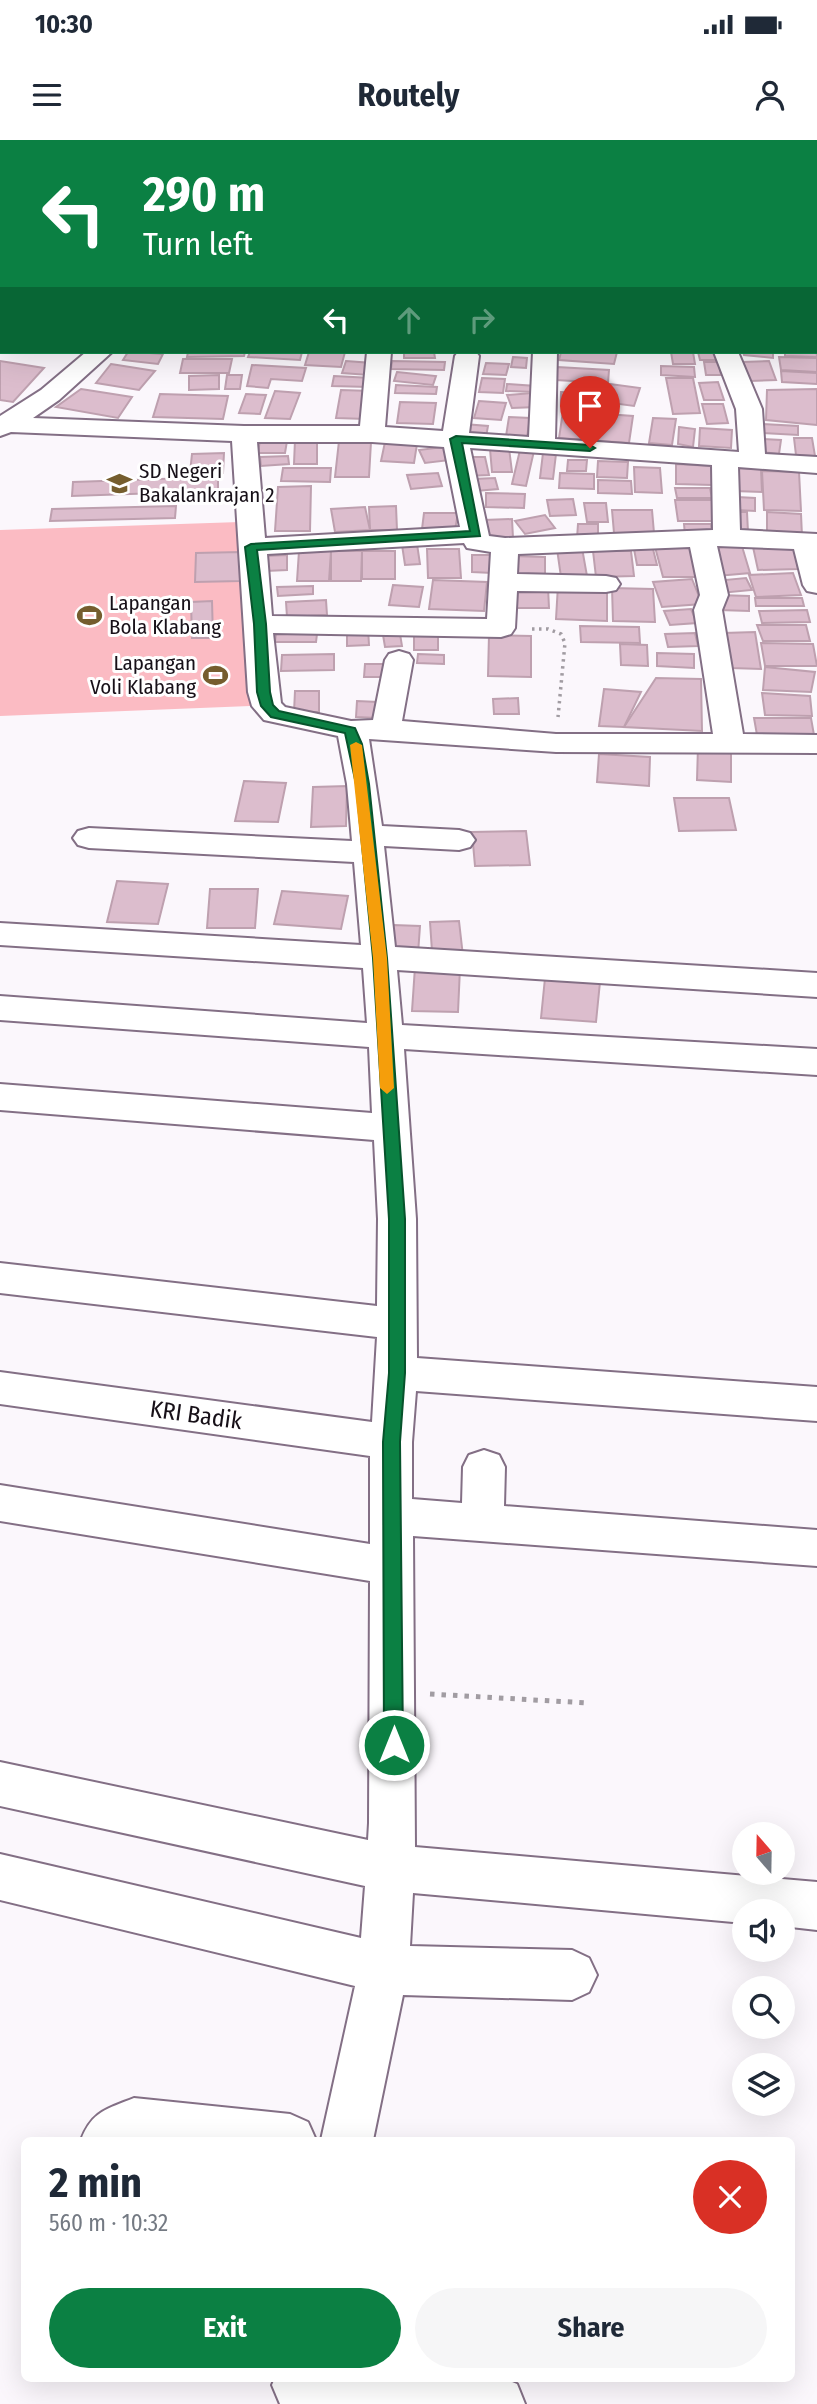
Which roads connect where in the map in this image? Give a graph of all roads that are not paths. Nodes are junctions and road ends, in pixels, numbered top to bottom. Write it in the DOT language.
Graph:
graph roads {
  1 [pos="98,354"];
  2 [pos="379,354"];
  3 [pos="545,354"];
  4 [pos="727,354"];
  5 [pos="467,356"];
  6 [pos="634,424"];
  7 [pos="2,426"];
  8 [pos="244,434"];
  9 [pos="372,434"];
  10 [pos="456,439"];
  11 [pos="541,445"];
  12 [pos="632,450"];
  13 [pos="725,457"];
  14 [pos="752,459"];
  15 [pos="817,465"];
  16 [pos="476,534"];
  17 [pos="715,538"];
  18 [pos="811,542"];
  19 [pos="505,546"];
  20 [pos="251,547"];
  21 [pos="503,582"];
  22 [pos="606,584"];
  23 [pos="817,585"];
  24 [pos="260,624"];
  25 [pos="399,660"];
  26 [pos="368,730"];
  27 [pos="729,743"];
  28 [pos="817,744"];
  29 [pos="89,838"];
  30 [pos="458,840"];
  31 [pos="368,844"];
  32 [pos="0,934"];
  33 [pos="380,958"];
  34 [pos="817,985"];
  35 [pos="0,1008"];
  36 [pos="384,1036"];
  37 [pos="817,1062"];
  38 [pos="0,1097"];
  39 [pos="389,1128"];
  40 [pos="0,1278"];
  41 [pos="397,1324"];
  42 [pos="397,1373"];
  43 [pos="0,1388"];
  44 [pos="817,1404"];
  45 [pos="391,1442"];
  46 [pos="484,1467"];
  47 [pos="0,1503"];
  48 [pos="393,1516"];
  49 [pos="484,1522"];
  50 [pos="817,1548"];
  51 [pos="392,1566"];
  52 [pos="0,1784"];
  53 [pos="390,1868"];
  54 [pos="0,1877"];
  55 [pos="817,1906"];
  56 [pos="384,1968"];
  57 [pos="572,1975"];
  58 [pos="111,2137"];
  59 [pos="261,2137"];
  60 [pos="348,2137"];
  61 [pos="299,2389"];
  62 [pos="497,2404"];
  1 -- 7 [label="street"];
  2 -- 9 [label="street"];
  3 -- 11 [label="street"];
  4 -- 14 [label="street"];
  5 -- 10 [label="street"];
  6 -- 12 [label="street"];
  7 -- 8 [label="street"];
  8 -- 9 [label="street"];
  8 -- 20 [label="street"];
  9 -- 10 [label="street"];
  10 -- 11 [label="street"];
  10 -- 16 [label="street"];
  11 -- 12 [label="street"];
  12 -- 13 [label="street"];
  13 -- 14 [label="street"];
  13 -- 17 [label="street"];
  14 -- 15 [label="street"];
  16 -- 19 [label="street"];
  16 -- 20 [label="street"];
  17 -- 18 [label="street"];
  17 -- 19 [label="street"];
  17 -- 27 [label="street"];
  18 -- 23 [label="street"];
  19 -- 21 [label="street"];
  20 -- 24 [label="street"];
  21 -- 22 [label="street"];
  21 -- 24 [label="street"];
  24 -- 26 [label="street"];
  25 -- 26 [label="street"];
  26 -- 27 [label="street"];
  26 -- 31 [label="street"];
  27 -- 28 [label="street"];
  29 -- 31 [label="street"];
  30 -- 31 [label="street"];
  31 -- 33 [label="street"];
  32 -- 33 [label="street"];
  33 -- 34 [label="street"];
  33 -- 36 [label="street"];
  35 -- 36 [label="street"];
  36 -- 37 [label="street"];
  36 -- 39 [label="street"];
  38 -- 39 [label="street"];
  39 -- 41 [label="street"];
  40 -- 41 [label="street"];
  41 -- 42 [label="street"];
  42 -- 44 [label="street"];
  42 -- 45 [label="street"];
  43 -- 45 [label="street, KRI Badik"];
  45 -- 48 [label="street"];
  46 -- 49 [label="street"];
  47 -- 51 [label="street"];
  48 -- 49 [label="street"];
  48 -- 51 [label="street"];
  49 -- 50 [label="street"];
  51 -- 53 [label="street"];
  52 -- 53 [label="street"];
  53 -- 55 [label="street"];
  53 -- 56 [label="street"];
  54 -- 56 [label="street"];
  56 -- 57 [label="street"];
  56 -- 60 [label="street"];
  58 -- 59 [label="street"];
  61 -- 62 [label="street"];
}
